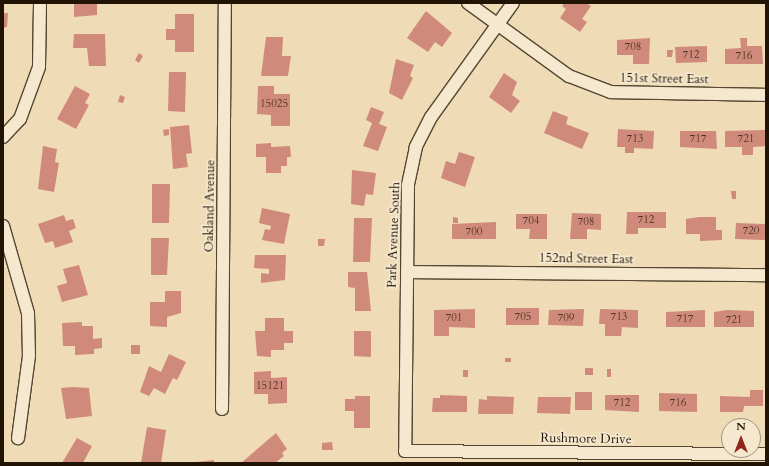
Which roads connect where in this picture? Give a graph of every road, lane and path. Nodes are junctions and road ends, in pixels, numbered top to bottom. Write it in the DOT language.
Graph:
graph roads {
  1 [pos="40,3"];
  2 [pos="225,3"];
  3 [pos="468,3"];
  4 [pos="513,3"];
  5 [pos="498,25"];
  6 [pos="766,95"];
  7 [pos="3,136"];
  8 [pos="3,226"];
  9 [pos="407,272"];
  10 [pos="766,275"];
  11 [pos="222,409"];
  12 [pos="18,438"];
  13 [pos="405,451"];
  14 [pos="766,454"];
  15 [pos="670,458"];
  1 -- 7 [label="street"];
  2 -- 11 [label="street, Oakland Avenue"];
  3 -- 5 [label="street, 151st Street East"];
  4 -- 5 [label="street, Park Avenue South"];
  5 -- 6 [label="street, 151st Street East"];
  5 -- 9 [label="street, Park Avenue South"];
  8 -- 12 [label="street"];
  9 -- 10 [label="street, 152nd Street East"];
  9 -- 13 [label="street, Park Avenue South"];
  13 -- 15 [label="street, Rushmore Drive"];
  14 -- 15 [label="street, Rushmore Drive"];
}
